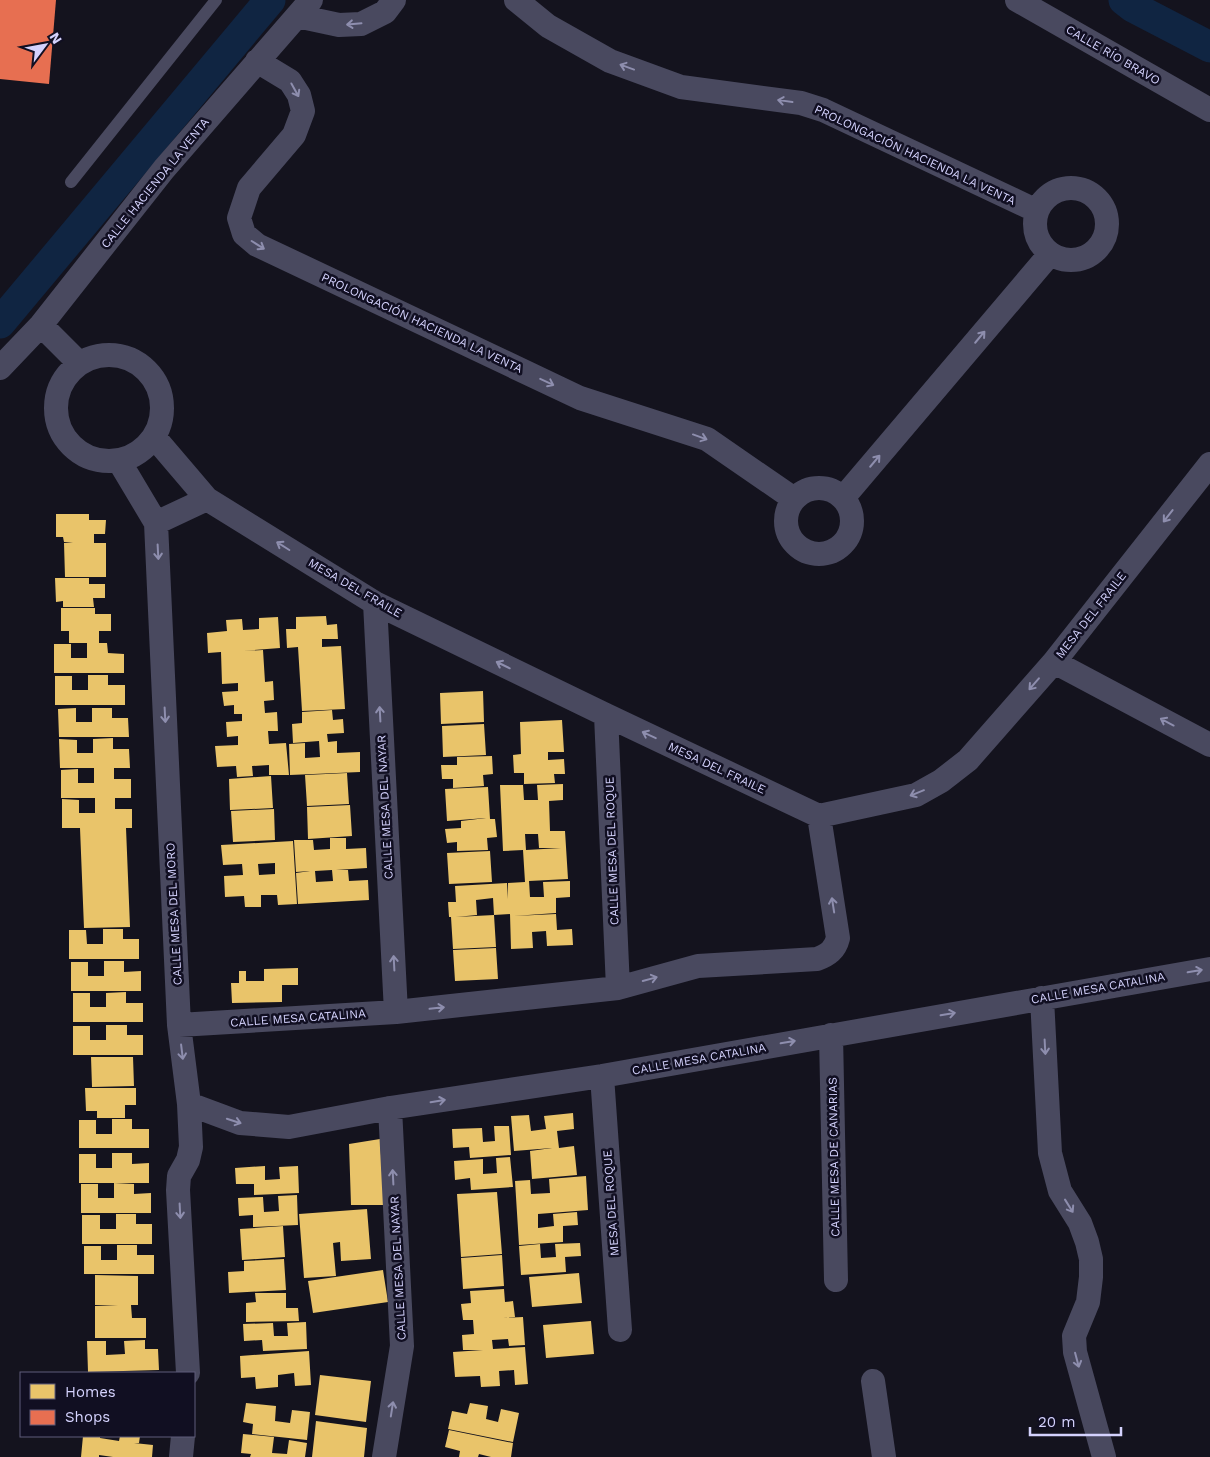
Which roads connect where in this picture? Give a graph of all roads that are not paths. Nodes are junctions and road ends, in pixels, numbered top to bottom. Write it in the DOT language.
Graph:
graph roads {
  1 [pos="216,0"];
  2 [pos="394,0"];
  3 [pos="516,0"];
  4 [pos="1017,0"];
  5 [pos="304,8"];
  6 [pos="257,62"];
  7 [pos="1210,110"];
  8 [pos="71,182"];
  9 [pos="1037,211"];
  10 [pos="1050,254"];
  11 [pos="41,325"];
  12 [pos="79,363"];
  13 [pos="0,368"];
  14 [pos="155,438"];
  15 [pos="119,462"];
  16 [pos="1210,464"];
  17 [pos="1202,488"];
  18 [pos="843,498"];
  19 [pos="207,499"];
  20 [pos="794,499"];
  21 [pos="156,523"];
  22 [pos="375,603"];
  23 [pos="1054,662"];
  24 [pos="606,715"];
  25 [pos="1210,746"];
  26 [pos="820,816"];
  27 [pos="1210,969"];
  28 [pos="618,988"];
  29 [pos="1042,998"];
  30 [pos="396,1012"];
  31 [pos="179,1026"];
  32 [pos="831,1034"];
  33 [pos="602,1076"];
  34 [pos="189,1104"];
  35 [pos="390,1108"];
  36 [pos="836,1280"];
  37 [pos="620,1330"];
  38 [pos="188,1372"];
  39 [pos="873,1380"];
  40 [pos="183,1437"];
  41 [pos="181,1457"];
  42 [pos="384,1457"];
  43 [pos="884,1457"];
  44 [pos="1104,1457"];
  1 -- 8 [label="lane"];
  2 -- 5 [label="street, one-way"];
  9 -- 3 [label="street, PROLONGACIÓN HACIENDA LA VENTA, one-way"];
  4 -- 7 [label="street, CALLE RÍO BRAVO"];
  5 -- 6 [label="street, CALLE HACIENDA LA VENTA"];
  6 -- 11 [label="street, CALLE HACIENDA LA VENTA"];
  6 -- 20 [label="street, PROLONGACIÓN HACIENDA LA VENTA, one-way"];
  9 -- 10 [label="street"];
  9 -- 10 [label="street"];
  18 -- 10 [label="street, one-way"];
  11 -- 12 [label="street"];
  11 -- 13 [label="street, CALLE HACIENDA LA VENTA"];
  12 -- 14 [label="street"];
  12 -- 15 [label="street"];
  14 -- 15 [label="street"];
  14 -- 19 [label="street, MESA DEL FRAILE"];
  15 -- 21 [label="street, CALLE MESA DEL MORO"];
  16 -- 17 [label="street, MESA DEL FRAILE"];
  17 -- 23 [label="street, MESA DEL FRAILE, one-way"];
  18 -- 20 [label="street"];
  18 -- 20 [label="street"];
  19 -- 21 [label="street"];
  22 -- 19 [label="street, MESA DEL FRAILE, one-way"];
  21 -- 31 [label="street, CALLE MESA DEL MORO, one-way"];
  24 -- 22 [label="street, MESA DEL FRAILE, one-way"];
  30 -- 22 [label="street, CALLE MESA DEL NAYAR, one-way"];
  25 -- 23 [label="street, one-way"];
  23 -- 26 [label="street, MESA DEL FRAILE, one-way"];
  26 -- 24 [label="street, MESA DEL FRAILE, one-way"];
  24 -- 28 [label="street, CALLE MESA DEL ROQUE"];
  28 -- 26 [label="street, CALLE MESA CATALINA, one-way"];
  29 -- 27 [label="street, CALLE MESA CATALINA, one-way"];
  30 -- 28 [label="street, CALLE MESA CATALINA, one-way"];
  32 -- 29 [label="street, CALLE MESA CATALINA, one-way"];
  29 -- 44 [label="street, one-way"];
  30 -- 31 [label="street, CALLE MESA CATALINA"];
  31 -- 34 [label="street, CALLE MESA DEL MORO, one-way"];
  33 -- 32 [label="street, CALLE MESA CATALINA, one-way"];
  32 -- 36 [label="street, CALLE MESA DE CANARIAS"];
  35 -- 33 [label="street, CALLE MESA CATALINA, one-way"];
  33 -- 37 [label="street, MESA DEL ROQUE"];
  34 -- 35 [label="street, CALLE MESA CATALINA, one-way"];
  34 -- 38 [label="street, CALLE MESA DEL MORO, one-way"];
  42 -- 35 [label="street, CALLE MESA DEL NAYAR, one-way"];
  39 -- 43 [label="street"];
  40 -- 41 [label="street"];
}
